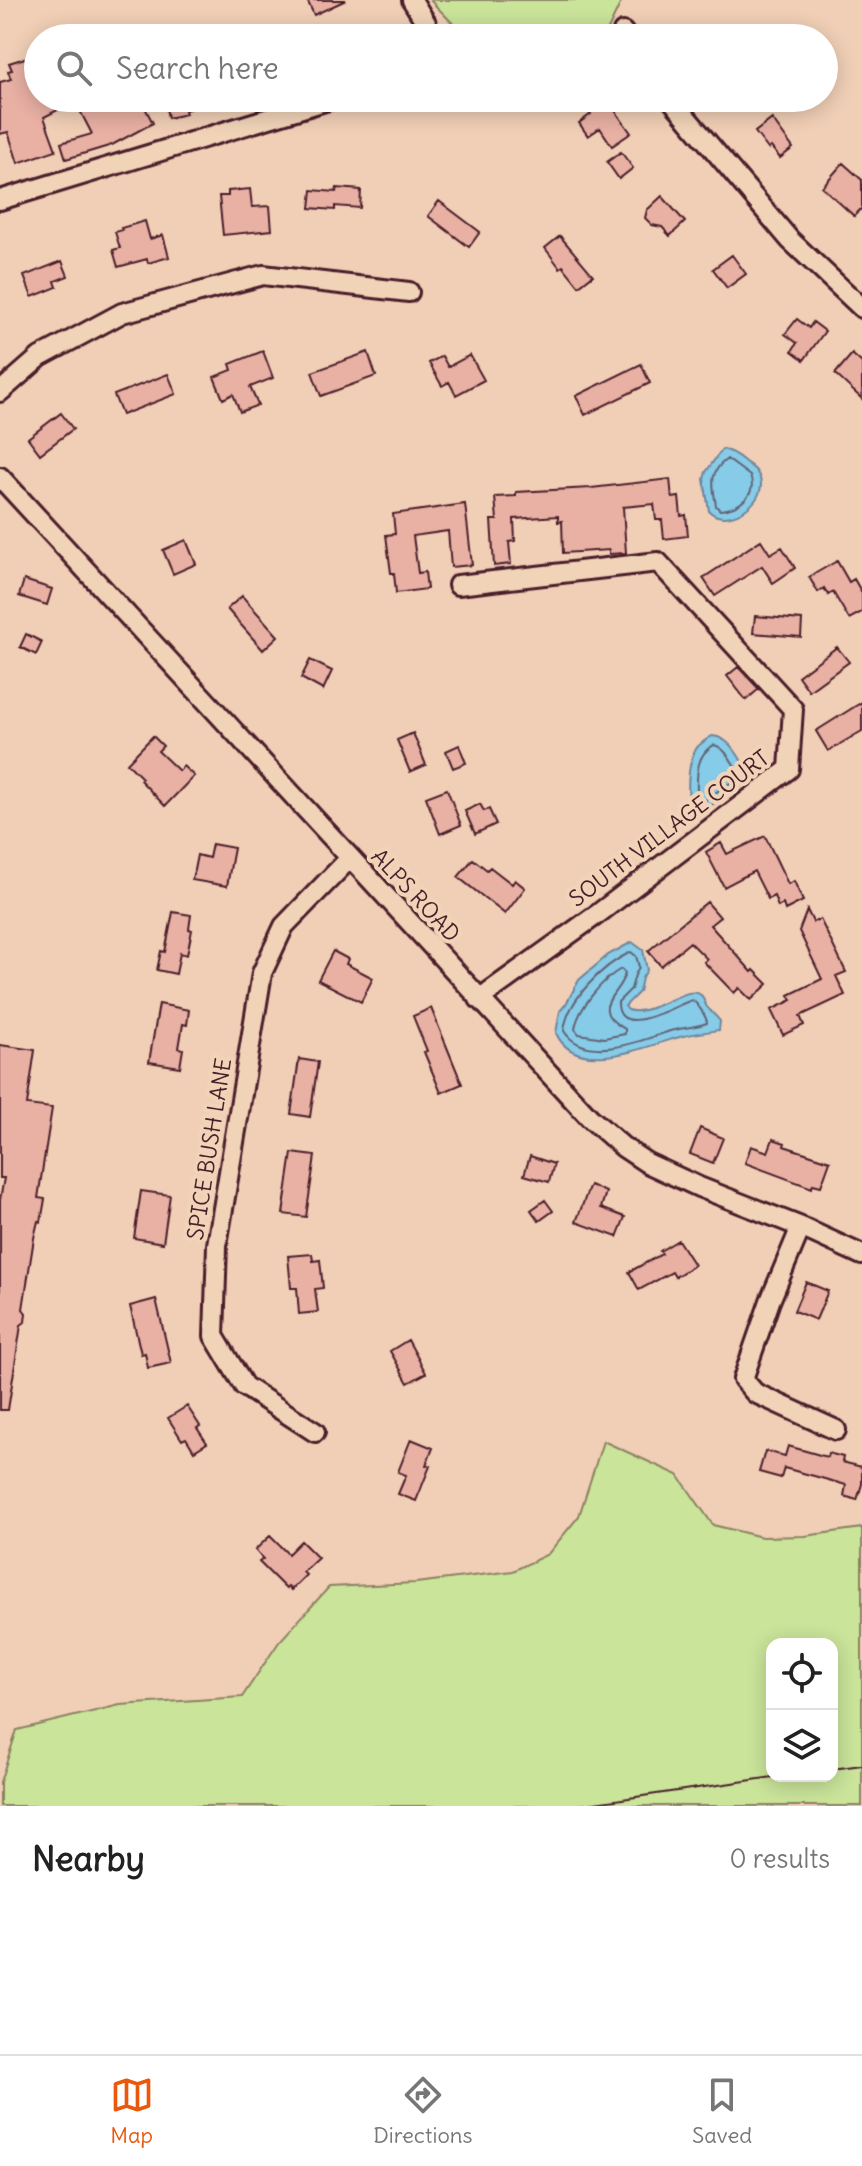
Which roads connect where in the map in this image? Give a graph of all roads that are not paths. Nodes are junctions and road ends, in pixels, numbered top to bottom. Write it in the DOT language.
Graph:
graph roads {
  1 [pos="412,0"];
  2 [pos="426,24"];
  3 [pos="289,112"];
  4 [pos="682,112"];
  5 [pos="0,200"];
  6 [pos="409,292"];
  7 [pos="862,308"];
  8 [pos="0,392"];
  9 [pos="0,477"];
  10 [pos="458,585"];
  11 [pos="350,858"];
  12 [pos="479,999"];
  13 [pos="801,1227"];
  14 [pos="862,1255"];
  15 [pos="836,1430"];
  16 [pos="315,1432"];
  1 -- 2 [label="street"];
  3 -- 5 [label="street"];
  4 -- 7 [label="street"];
  6 -- 8 [label="street"];
  9 -- 11 [label="street, ALPS ROAD"];
  10 -- 12 [label="street, SOUTH VILLAGE COURT"];
  11 -- 12 [label="street, ALPS ROAD"];
  11 -- 16 [label="street, SPICE BUSH LANE"];
  12 -- 13 [label="street, ALPS ROAD"];
  13 -- 14 [label="street, ALPS ROAD"];
  13 -- 15 [label="street"];
}
